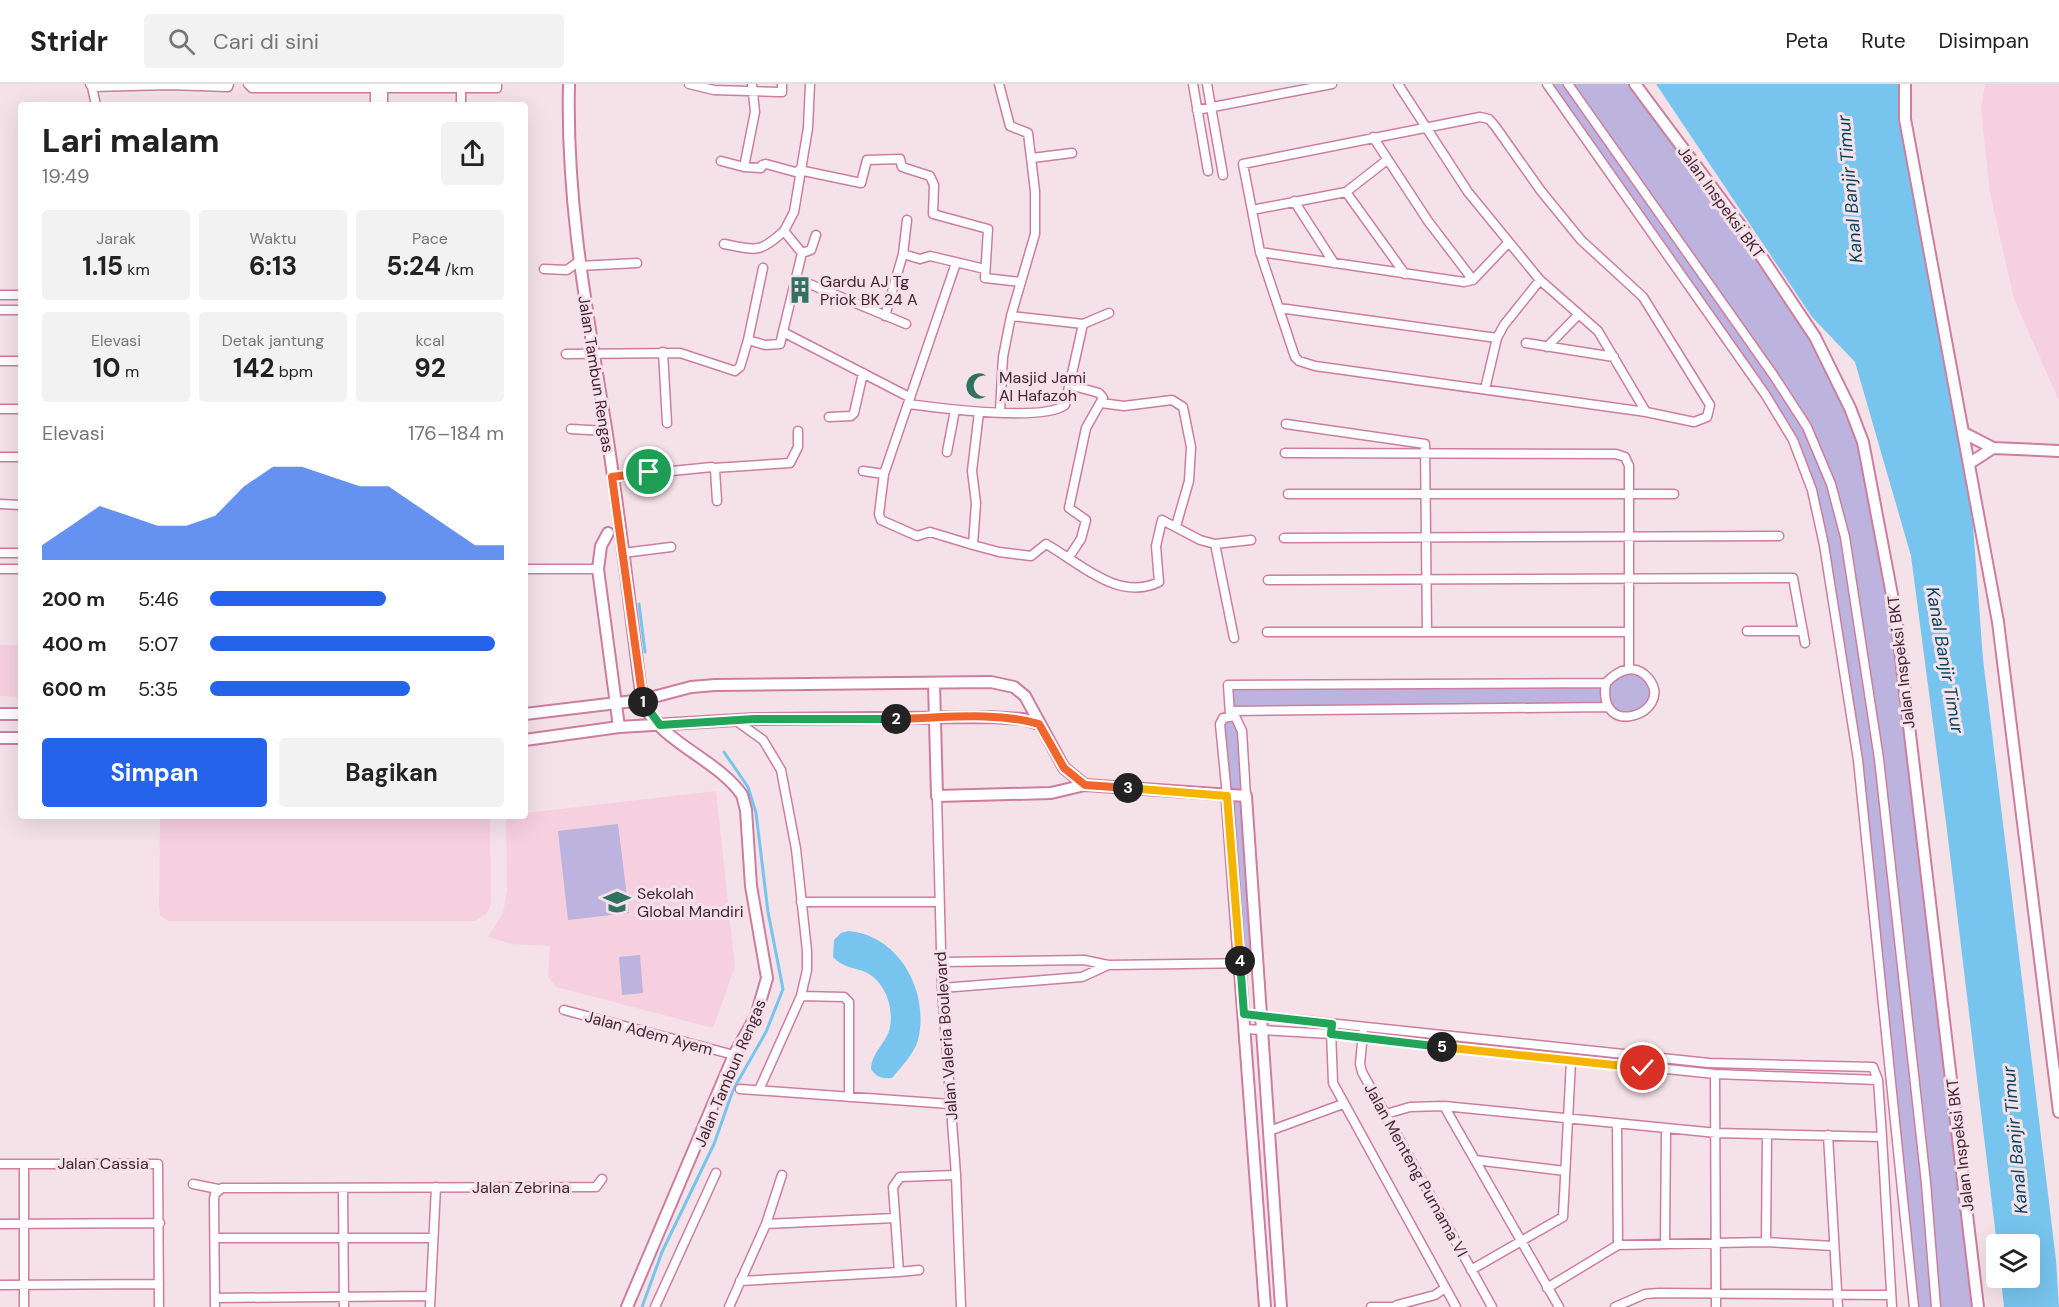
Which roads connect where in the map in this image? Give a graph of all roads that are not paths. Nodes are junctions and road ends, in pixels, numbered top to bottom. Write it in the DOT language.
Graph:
graph roads {
  1 [pos="229,84"];
  2 [pos="569,84"];
  3 [pos="689,84"];
  4 [pos="782,84"];
  5 [pos="810,84"];
  6 [pos="999,84"];
  7 [pos="1193,84"];
  8 [pos="1207,84"];
  9 [pos="1332,84"];
  10 [pos="1398,84"];
  11 [pos="1547,84"];
  12 [pos="1568,84"];
  13 [pos="1635,84"];
  14 [pos="1905,84"];
  15 [pos="91,86"];
  16 [pos="248,86"];
  17 [pos="379,86"];
  18 [pos="497,86"];
  19 [pos="723,87"];
  20 [pos="461,88"];
  21 [pos="752,88"];
  22 [pos="95,102"];
  23 [pos="376,102"];
  24 [pos="382,102"];
  25 [pos="461,102"];
  26 [pos="1211,108"];
  27 [pos="1197,110"];
  28 [pos="1426,127"];
  29 [pos="1372,137"];
  30 [pos="1072,153"];
  31 [pos="1032,159"];
  32 [pos="1388,160"];
  33 [pos="721,161"];
  34 [pos="744,167"];
  35 [pos="1208,171"];
  36 [pos="799,172"];
  37 [pos="1223,175"];
  38 [pos="1346,192"];
  39 [pos="1294,201"];
  40 [pos="1252,210"];
  41 [pos="907,219"];
  42 [pos="784,231"];
  43 [pos="816,235"];
  44 [pos="1509,242"];
  45 [pos="724,243"];
  46 [pos="1260,252"];
  47 [pos="802,253"];
  48 [pos="903,254"];
  49 [pos="956,262"];
  50 [pos="637,263"];
  51 [pos="1334,263"];
  52 [pos="583,264"];
  53 [pos="763,268"];
  54 [pos="544,269"];
  55 [pos="985,269"];
  56 [pos="1406,274"];
  57 [pos="795,278"];
  58 [pos="1473,280"];
  59 [pos="1540,280"];
  60 [pos="1020,282"];
  61 [pos="0,295"];
  62 [pos="18,295"];
  63 [pos="1279,308"];
  64 [pos="0,310"];
  65 [pos="18,310"];
  66 [pos="1108,313"];
  67 [pos="1579,314"];
  68 [pos="885,316"];
  69 [pos="1011,316"];
  70 [pos="906,324"];
  71 [pos="1083,324"];
  72 [pos="783,332"];
  73 [pos="1497,338"];
  74 [pos="748,340"];
  75 [pos="1526,343"];
  76 [pos="1547,347"];
  77 [pos="663,352"];
  78 [pos="566,354"];
  79 [pos="598,354"];
  80 [pos="1614,357"];
  81 [pos="0,361"];
  82 [pos="18,361"];
  83 [pos="863,374"];
  84 [pos="1070,386"];
  85 [pos="1485,389"];
  86 [pos="908,400"];
  87 [pos="1101,403"];
  88 [pos="0,409"];
  89 [pos="18,409"];
  90 [pos="955,410"];
  91 [pos="1000,411"];
  92 [pos="979,412"];
  93 [pos="1646,412"];
  94 [pos="829,417"];
  95 [pos="667,423"];
  96 [pos="1286,424"];
  97 [pos="571,429"];
  98 [pos="606,431"];
  99 [pos="798,431"];
  100 [pos="1964,434"];
  101 [pos="1992,448"];
  102 [pos="2059,451"];
  103 [pos="947,452"];
  104 [pos="1285,453"];
  105 [pos="1425,453"];
  106 [pos="0,457"];
  107 [pos="18,457"];
  108 [pos="1970,463"];
  109 [pos="714,468"];
  110 [pos="863,471"];
  111 [pos="884,474"];
  112 [pos="616,477"];
  113 [pos="1288,494"];
  114 [pos="1425,494"];
  115 [pos="1629,494"];
  116 [pos="1674,494"];
  117 [pos="717,501"];
  118 [pos="0,504"];
  119 [pos="18,505"];
  120 [pos="1176,526"];
  121 [pos="608,533"];
  122 [pos="1779,536"];
  123 [pos="1426,537"];
  124 [pos="1629,537"];
  125 [pos="1284,538"];
  126 [pos="1251,540"];
  127 [pos="973,544"];
  128 [pos="1215,544"];
  129 [pos="671,547"];
  130 [pos="0,552"];
  131 [pos="18,553"];
  132 [pos="623,553"];
  133 [pos="1069,557"];
  134 [pos="0,569"];
  135 [pos="18,569"];
  136 [pos="528,569"];
  137 [pos="598,569"];
  138 [pos="1629,578"];
  139 [pos="1426,579"];
  140 [pos="1268,580"];
  141 [pos="1747,631"];
  142 [pos="1803,631"];
  143 [pos="1267,632"];
  144 [pos="1427,632"];
  145 [pos="1629,632"];
  146 [pos="1234,638"];
  147 [pos="1805,644"];
  148 [pos="1629,669"];
  149 [pos="934,683"];
  150 [pos="1606,683"];
  151 [pos="642,700"];
  152 [pos="616,703"];
  153 [pos="1608,707"];
  154 [pos="1230,713"];
  155 [pos="0,714"];
  156 [pos="18,714"];
  157 [pos="528,714"];
  158 [pos="935,718"];
  159 [pos="735,720"];
  160 [pos="1039,724"];
  161 [pos="660,725"];
  162 [pos="619,727"];
  163 [pos="0,738"];
  164 [pos="18,738"];
  165 [pos="528,740"];
  166 [pos="1085,785"];
  167 [pos="937,796"];
  168 [pos="1227,796"];
  169 [pos="1246,796"];
  170 [pos="801,902"];
  171 [pos="939,902"];
  172 [pos="941,962"];
  173 [pos="1257,963"];
  174 [pos="1240,964"];
  175 [pos="1108,965"];
  176 [pos="942,988"];
  177 [pos="801,996"];
  178 [pos="564,1010"];
  179 [pos="1244,1014"];
  180 [pos="1260,1016"];
  181 [pos="1332,1024"];
  182 [pos="1364,1028"];
  183 [pos="1245,1029"];
  184 [pos="1261,1029"];
  185 [pos="1331,1034"];
  186 [pos="1363,1038"];
  187 [pos="735,1055"];
  188 [pos="1570,1061"];
  189 [pos="1715,1074"];
  190 [pos="1878,1080"];
  191 [pos="740,1089"];
  192 [pos="759,1090"];
  193 [pos="849,1097"];
  194 [pos="950,1104"];
  195 [pos="1343,1104"];
  196 [pos="1444,1106"];
  197 [pos="2059,1112"];
  198 [pos="1386,1114"];
  199 [pos="1566,1119"];
  200 [pos="1617,1124"];
  201 [pos="1666,1129"];
  202 [pos="1269,1131"];
  203 [pos="1717,1133"];
  204 [pos="1767,1134"];
  205 [pos="1828,1135"];
  206 [pos="1882,1137"];
  207 [pos="1475,1160"];
  208 [pos="0,1164"];
  209 [pos="24,1164"];
  210 [pos="1565,1171"];
  211 [pos="716,1173"];
  212 [pos="782,1175"];
  213 [pos="956,1175"];
  214 [pos="602,1179"];
  215 [pos="193,1184"];
  216 [pos="436,1187"];
  217 [pos="343,1188"];
  218 [pos="218,1189"];
  219 [pos="895,1218"];
  220 [pos="23,1223"];
  221 [pos="160,1223"];
  222 [pos="0,1224"];
  223 [pos="766,1224"];
  224 [pos="216,1238"];
  225 [pos="433,1238"];
  226 [pos="344,1239"];
  227 [pos="1716,1242"];
  228 [pos="1766,1242"];
  229 [pos="1521,1243"];
  230 [pos="1665,1243"];
  231 [pos="1618,1245"];
  232 [pos="1833,1246"];
  233 [pos="919,1270"];
  234 [pos="1471,1270"];
  235 [pos="899,1272"];
  236 [pos="740,1281"];
  237 [pos="159,1284"];
  238 [pos="0,1285"];
  239 [pos="23,1285"];
  240 [pos="1445,1288"];
  241 [pos="1547,1288"];
  242 [pos="1716,1293"];
  243 [pos="1836,1293"];
  244 [pos="344,1295"];
  245 [pos="1891,1295"];
  246 [pos="430,1296"];
  247 [pos="215,1302"];
  248 [pos="1281,1304"];
  249 [pos="1265,1305"];
  250 [pos="1398,1306"];
  251 [pos="1619,1306"];
  252 [pos="24,1307"];
  253 [pos="159,1307"];
  254 [pos="344,1307"];
  255 [pos="430,1307"];
  256 [pos="435,1307"];
  257 [pos="627,1307"];
  258 [pos="656,1307"];
  259 [pos="729,1307"];
  260 [pos="961,1307"];
  261 [pos="1371,1307"];
  262 [pos="1456,1307"];
  263 [pos="1492,1307"];
  264 [pos="1559,1307"];
  265 [pos="1716,1307"];
  266 [pos="1838,1307"];
  267 [pos="1892,1307"];
  268 [pos="1914,1307"];
  269 [pos="1936,1307"];
  270 [pos="1978,1307"];
  1 -- 15 [label="street"];
  2 -- 52 [label="street, Jalan Tambun Rengas"];
  3 -- 19 [label="street"];
  4 -- 21 [label="street"];
  5 -- 36 [label="street"];
  6 -- 31 [label="street"];
  7 -- 27 [label="street"];
  8 -- 26 [label="street"];
  9 -- 26 [label="street"];
  10 -- 28 [label="street"];
  11 -- 268 [label="street"];
  12 -- 269 [label="street"];
  13 -- 270 [label="street, Jalan Inspeksi BKT"];
  14 -- 100 [label="street"];
  15 -- 22 [label="street"];
  16 -- 17 [label="street"];
  17 -- 20 [label="street"];
  17 -- 23 [label="street"];
  17 -- 24 [label="street"];
  18 -- 20 [label="street"];
  19 -- 21 [label="street"];
  20 -- 25 [label="street"];
  21 -- 34 [label="street"];
  26 -- 27 [label="street"];
  26 -- 37 [label="street"];
  27 -- 35 [label="street"];
  28 -- 29 [label="street"];
  28 -- 44 [label="street"];
  28 -- 93 [label="street"];
  29 -- 32 [label="street"];
  29 -- 40 [label="street"];
  30 -- 31 [label="street"];
  31 -- 60 [label="street"];
  32 -- 38 [label="street"];
  32 -- 58 [label="street"];
  33 -- 34 [label="street"];
  34 -- 36 [label="street"];
  36 -- 42 [label="street"];
  36 -- 55 [label="street"];
  38 -- 39 [label="street"];
  38 -- 56 [label="street"];
  39 -- 40 [label="street"];
  39 -- 51 [label="street"];
  40 -- 46 [label="street"];
  41 -- 48 [label="street"];
  42 -- 45 [label="street"];
  42 -- 47 [label="street"];
  43 -- 47 [label="street"];
  44 -- 58 [label="street"];
  44 -- 59 [label="street"];
  46 -- 51 [label="street"];
  46 -- 63 [label="street"];
  47 -- 57 [label="street"];
  48 -- 49 [label="street"];
  48 -- 68 [label="street"];
  49 -- 55 [label="street"];
  49 -- 86 [label="street"];
  50 -- 52 [label="street"];
  51 -- 56 [label="street"];
  52 -- 54 [label="street"];
  52 -- 79 [label="street, Jalan Tambun Rengas"];
  53 -- 74 [label="street"];
  55 -- 60 [label="street"];
  56 -- 58 [label="street"];
  57 -- 68 [label="street"];
  57 -- 72 [label="street"];
  59 -- 67 [label="street"];
  59 -- 73 [label="street"];
  60 -- 69 [label="street"];
  61 -- 62 [label="street"];
  63 -- 73 [label="street"];
  63 -- 85 [label="street"];
  64 -- 65 [label="street"];
  66 -- 71 [label="street"];
  67 -- 76 [label="street"];
  67 -- 80 [label="street"];
  68 -- 70 [label="street"];
  69 -- 71 [label="street"];
  69 -- 91 [label="street"];
  71 -- 84 [label="street"];
  72 -- 74 [label="street"];
  72 -- 83 [label="street"];
  73 -- 85 [label="street"];
  74 -- 77 [label="street"];
  75 -- 76 [label="street"];
  76 -- 80 [label="street"];
  77 -- 79 [label="street"];
  77 -- 95 [label="street"];
  78 -- 79 [label="street"];
  79 -- 98 [label="street, Jalan Tambun Rengas"];
  80 -- 93 [label="street"];
  81 -- 82 [label="street"];
  83 -- 86 [label="street"];
  83 -- 94 [label="street"];
  84 -- 87 [label="street"];
  84 -- 91 [label="street"];
  85 -- 93 [label="street"];
  86 -- 90 [label="street"];
  86 -- 111 [label="street"];
  87 -- 120 [label="street"];
  87 -- 133 [label="street"];
  88 -- 89 [label="street"];
  90 -- 92 [label="street"];
  90 -- 103 [label="street"];
  91 -- 92 [label="street"];
  92 -- 127 [label="street"];
  96 -- 105 [label="street"];
  97 -- 98 [label="street"];
  98 -- 112 [label="street, Jalan Tambun Rengas"];
  99 -- 109 [label="street"];
  100 -- 101 [label="street"];
  100 -- 108 [label="street"];
  101 -- 102 [label="street"];
  101 -- 108 [label="street"];
  104 -- 105 [label="street"];
  105 -- 114 [label="street"];
  105 -- 115 [label="street"];
  106 -- 107 [label="street"];
  108 -- 197 [label="street"];
  109 -- 112 [label="street"];
  109 -- 117 [label="street"];
  110 -- 111 [label="street"];
  111 -- 127 [label="street"];
  112 -- 132 [label="street, Jalan Tambun Rengas"];
  113 -- 114 [label="street"];
  114 -- 115 [label="street"];
  114 -- 123 [label="street"];
  115 -- 116 [label="street"];
  115 -- 124 [label="street"];
  118 -- 119 [label="street"];
  120 -- 128 [label="street"];
  120 -- 133 [label="street"];
  121 -- 137 [label="street"];
  122 -- 124 [label="street"];
  123 -- 124 [label="street"];
  123 -- 125 [label="street"];
  123 -- 139 [label="street"];
  124 -- 138 [label="street"];
  126 -- 128 [label="street"];
  127 -- 133 [label="street"];
  128 -- 146 [label="street"];
  129 -- 132 [label="street"];
  130 -- 131 [label="street"];
  132 -- 151 [label="street, Jalan Tambun Rengas"];
  134 -- 135 [label="street"];
  136 -- 137 [label="street"];
  137 -- 152 [label="street"];
  138 -- 139 [label="street"];
  138 -- 142 [label="street"];
  138 -- 145 [label="street"];
  139 -- 140 [label="street"];
  139 -- 144 [label="street"];
  141 -- 142 [label="street"];
  142 -- 147 [label="street"];
  143 -- 144 [label="street"];
  144 -- 145 [label="street"];
  145 -- 148 [label="street"];
  148 -- 150 [label="street"];
  148 -- 153 [label="street"];
  149 -- 151 [label="street"];
  149 -- 158 [label="street"];
  149 -- 160 [label="street"];
  150 -- 153 [label="street"];
  150 -- 154 [label="street"];
  151 -- 152 [label="street"];
  151 -- 161 [label="street, Jalan Tambun Rengas"];
  152 -- 157 [label="street"];
  152 -- 162 [label="street"];
  153 -- 154 [label="street"];
  154 -- 168 [label="street"];
  154 -- 169 [label="street"];
  155 -- 156 [label="street"];
  158 -- 159 [label="street"];
  158 -- 160 [label="street"];
  158 -- 167 [label="street"];
  159 -- 161 [label="street"];
  159 -- 170 [label="street"];
  160 -- 166 [label="street"];
  161 -- 162 [label="street"];
  161 -- 187 [label="street, Jalan Tambun Rengas"];
  162 -- 165 [label="street"];
  163 -- 164 [label="street"];
  166 -- 167 [label="street"];
  166 -- 168 [label="street"];
  167 -- 171 [label="street, Jalan Valeria Boulevard"];
  168 -- 169 [label="street"];
  168 -- 174 [label="street"];
  169 -- 173 [label="street"];
  170 -- 171 [label="street"];
  170 -- 177 [label="street"];
  171 -- 172 [label="street, Jalan Valeria Boulevard"];
  172 -- 175 [label="street"];
  172 -- 176 [label="street, Jalan Valeria Boulevard"];
  173 -- 174 [label="street"];
  173 -- 180 [label="street"];
  174 -- 175 [label="street"];
  174 -- 179 [label="street"];
  175 -- 176 [label="street"];
  176 -- 194 [label="street, Jalan Valeria Boulevard"];
  177 -- 192 [label="street"];
  177 -- 193 [label="street"];
  178 -- 187 [label="street, Jalan Adem Ayem"];
  179 -- 180 [label="street"];
  179 -- 183 [label="street"];
  180 -- 181 [label="street"];
  180 -- 184 [label="street"];
  181 -- 182 [label="street"];
  181 -- 185 [label="street, Jalan Menteng Purnama VI"];
  182 -- 186 [label="street, Jalan Menteng Purnama VI"];
  182 -- 190 [label="street"];
  183 -- 184 [label="street"];
  183 -- 249 [label="street"];
  184 -- 185 [label="street"];
  184 -- 202 [label="street"];
  185 -- 186 [label="street"];
  185 -- 195 [label="street, Jalan Menteng Purnama VI"];
  186 -- 188 [label="street"];
  186 -- 198 [label="street, Jalan Menteng Purnama VI"];
  187 -- 257 [label="street, Jalan Tambun Rengas"];
  188 -- 189 [label="street"];
  188 -- 199 [label="street"];
  189 -- 190 [label="street"];
  189 -- 203 [label="street"];
  190 -- 206 [label="street"];
  191 -- 192 [label="street"];
  192 -- 193 [label="street"];
  193 -- 194 [label="street"];
  194 -- 213 [label="street, Jalan Valeria Boulevard"];
  195 -- 202 [label="street"];
  195 -- 240 [label="street, Jalan Menteng Purnama VI"];
  196 -- 198 [label="street"];
  196 -- 199 [label="street"];
  196 -- 207 [label="street"];
  198 -- 234 [label="street, Jalan Menteng Purnama VI"];
  199 -- 200 [label="street"];
  199 -- 210 [label="street"];
  200 -- 201 [label="street"];
  200 -- 231 [label="street"];
  201 -- 203 [label="street"];
  201 -- 230 [label="street"];
  202 -- 248 [label="street"];
  203 -- 204 [label="street"];
  203 -- 227 [label="street"];
  204 -- 205 [label="street"];
  204 -- 228 [label="street"];
  205 -- 206 [label="street"];
  205 -- 232 [label="street"];
  206 -- 245 [label="street"];
  207 -- 210 [label="street"];
  207 -- 229 [label="street"];
  208 -- 209 [label="street, Jalan Cassia"];
  209 -- 220 [label="street"];
  209 -- 221 [label="street, Jalan Cassia"];
  210 -- 229 [label="street"];
  211 -- 258 [label="street"];
  212 -- 223 [label="street"];
  213 -- 219 [label="street"];
  213 -- 260 [label="street, Jalan Valeria Boulevard"];
  214 -- 216 [label="street, Jalan Zebrina"];
  215 -- 218 [label="street, Jalan Zebrina"];
  216 -- 217 [label="street, Jalan Zebrina"];
  216 -- 225 [label="street"];
  217 -- 218 [label="street, Jalan Zebrina"];
  217 -- 226 [label="street"];
  218 -- 224 [label="street"];
  219 -- 223 [label="street"];
  219 -- 235 [label="street"];
  220 -- 221 [label="street"];
  220 -- 222 [label="street"];
  220 -- 239 [label="street"];
  221 -- 237 [label="street, Jalan Cassia"];
  223 -- 236 [label="street"];
  224 -- 226 [label="street"];
  224 -- 247 [label="street"];
  225 -- 226 [label="street"];
  225 -- 246 [label="street"];
  226 -- 244 [label="street"];
  227 -- 228 [label="street"];
  227 -- 230 [label="street"];
  227 -- 242 [label="street"];
  228 -- 232 [label="street"];
  229 -- 234 [label="street"];
  229 -- 241 [label="street"];
  230 -- 231 [label="street"];
  231 -- 241 [label="street"];
  232 -- 243 [label="street"];
  233 -- 235 [label="street"];
  234 -- 263 [label="street, Jalan Menteng Purnama VI"];
  235 -- 236 [label="street"];
  236 -- 259 [label="street"];
  237 -- 239 [label="street"];
  237 -- 253 [label="street, Jalan Cassia"];
  238 -- 239 [label="street"];
  239 -- 252 [label="street"];
  240 -- 250 [label="street"];
  240 -- 262 [label="street, Jalan Menteng Purnama VI"];
  241 -- 264 [label="street"];
  242 -- 243 [label="street"];
  242 -- 251 [label="street"];
  242 -- 265 [label="street"];
  243 -- 245 [label="street"];
  243 -- 266 [label="street"];
  244 -- 246 [label="street"];
  244 -- 247 [label="street"];
  244 -- 254 [label="street"];
  245 -- 267 [label="street"];
  246 -- 255 [label="street"];
  248 -- 249 [label="street"];
  250 -- 261 [label="street"];
  255 -- 256 [label="street"];
}
